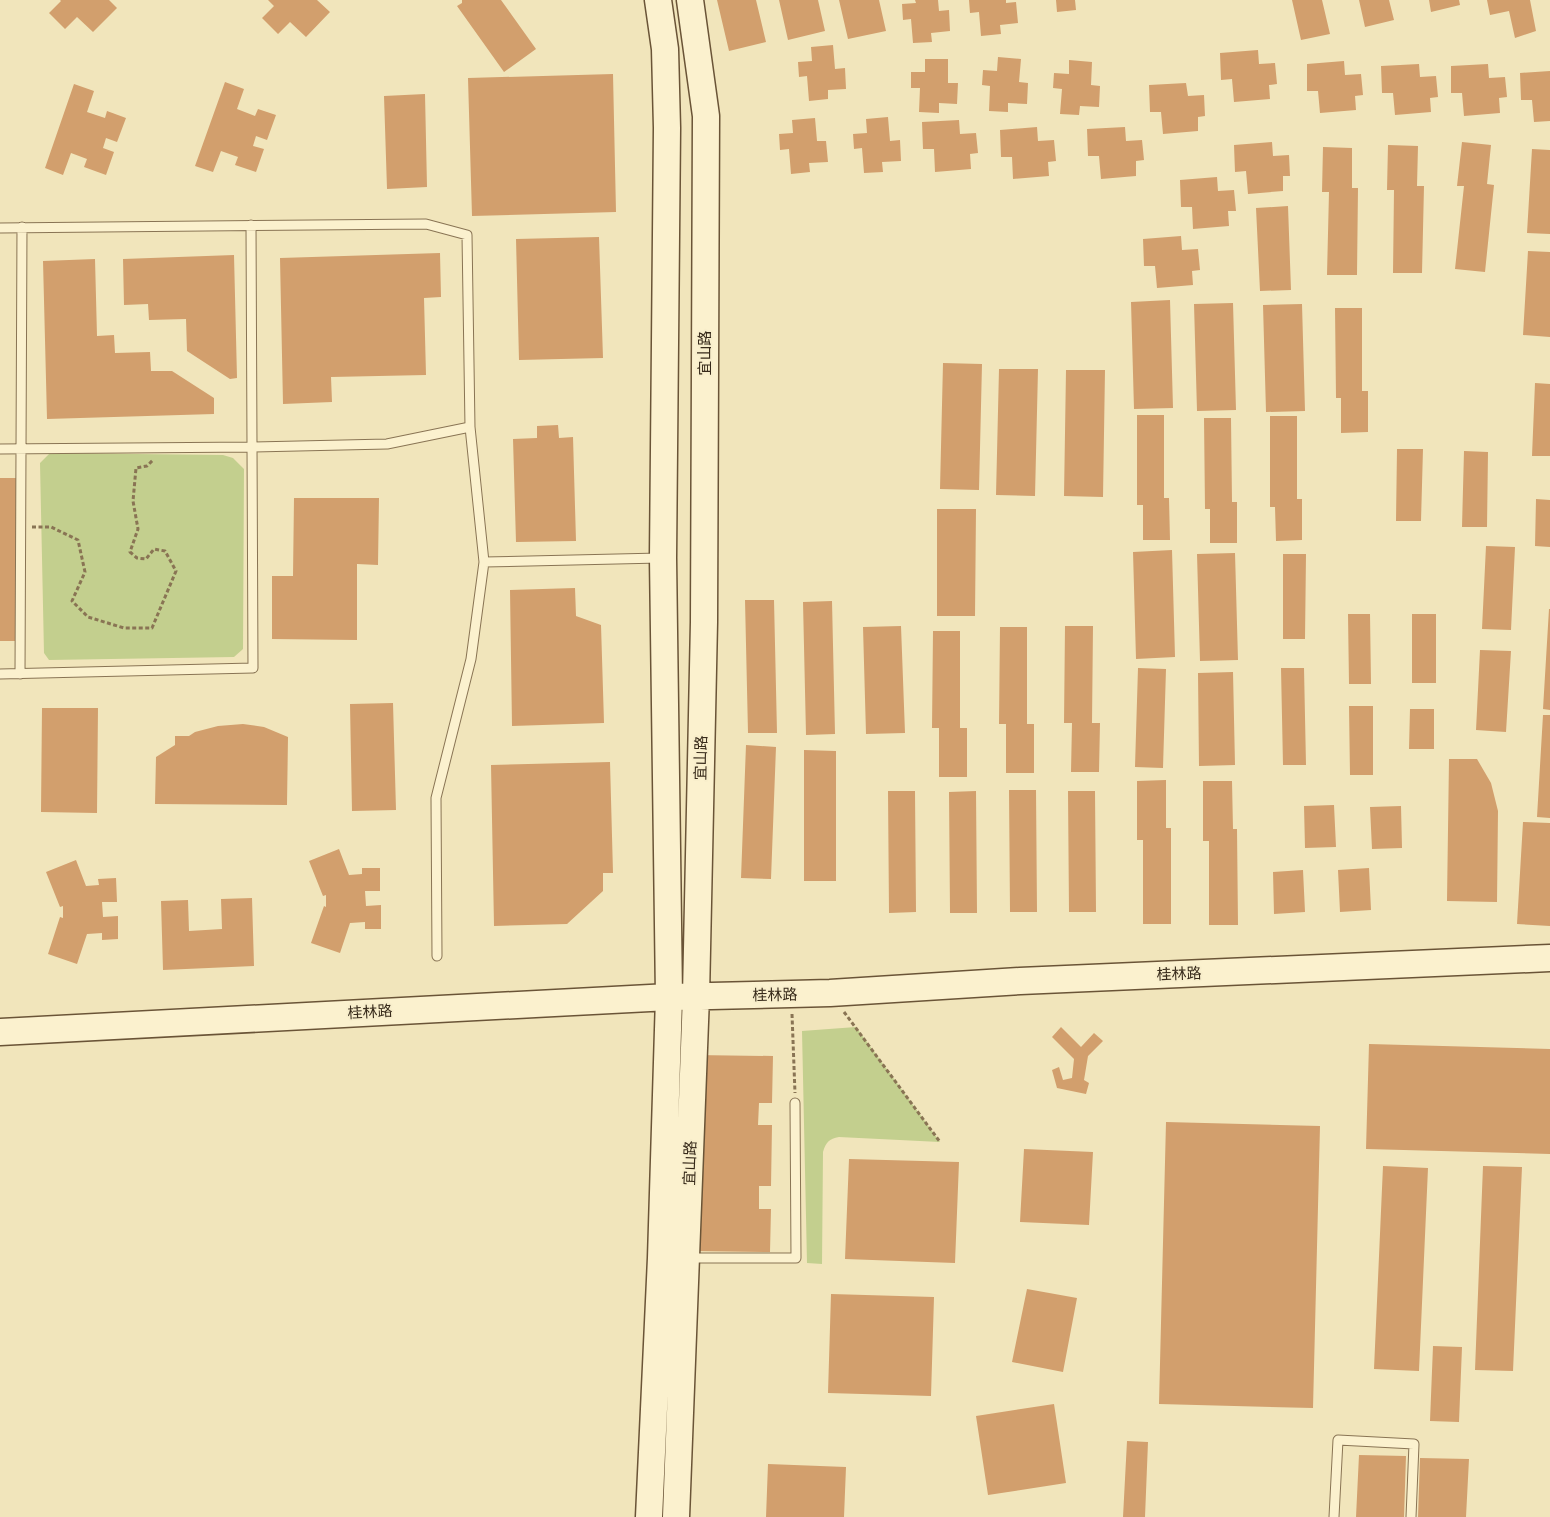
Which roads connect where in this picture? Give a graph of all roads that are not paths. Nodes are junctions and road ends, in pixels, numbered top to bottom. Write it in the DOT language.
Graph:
graph roads {
  1 [pos="658,0"];
  2 [pos="690,0"];
  3 [pos="251,225"];
  4 [pos="0,228"];
  5 [pos="22,228"];
  6 [pos="470,427"];
  7 [pos="252,447"];
  8 [pos="22,448"];
  9 [pos="0,449"];
  10 [pos="663,558"];
  11 [pos="484,562"];
  12 [pos="0,674"];
  13 [pos="20,674"];
  14 [pos="438,956"];
  15 [pos="1550,958"];
  16 [pos="696,996"];
  17 [pos="669,997"];
  18 [pos="0,1032"];
  19 [pos="796,1103"];
  20 [pos="674,1258"];
  21 [pos="649,1517"];
  22 [pos="676,1517"];
  23 [pos="1334,1517"];
  24 [pos="1411,1517"];
  1 -- 10 [label="main road, 宜山路"];
  2 -- 16 [label="main road, 宜山路"];
  3 -- 5 [label="lane"];
  3 -- 6 [label="lane"];
  3 -- 7 [label="lane"];
  4 -- 5 [label="lane"];
  5 -- 8 [label="lane"];
  6 -- 7 [label="lane"];
  6 -- 11 [label="lane"];
  7 -- 8 [label="lane"];
  7 -- 13 [label="lane"];
  8 -- 9 [label="lane"];
  8 -- 13 [label="lane"];
  10 -- 11 [label="lane"];
  10 -- 17 [label="main road, 宜山路"];
  11 -- 14 [label="lane"];
  12 -- 13 [label="lane"];
  15 -- 16 [label="main road, 桂林路"];
  16 -- 17 [label="main road, 桂林路"];
  16 -- 20 [label="main road, 宜山路"];
  17 -- 18 [label="main road, 桂林路"];
  17 -- 20 [label="main road, 宜山路"];
  19 -- 20 [label="lane"];
  20 -- 21 [label="main road, 宜山路"];
  20 -- 22 [label="main road, 宜山路"];
  23 -- 24 [label="lane"];
}
